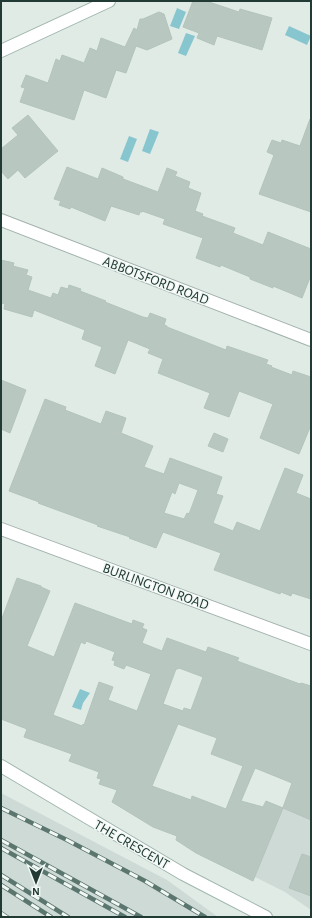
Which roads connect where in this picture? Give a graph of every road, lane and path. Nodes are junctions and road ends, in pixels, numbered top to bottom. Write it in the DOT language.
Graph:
graph roads {
  1 [pos="109,1"];
  2 [pos="1,51"];
  3 [pos="1,220"];
  4 [pos="311,340"];
  5 [pos="1,529"];
  6 [pos="311,644"];
  7 [pos="1,766"];
  8 [pos="266,917"];
  1 -- 2 [label="street"];
  3 -- 4 [label="street, ABBOTSFORD ROAD"];
  5 -- 6 [label="street, BURLINGTON ROAD"];
  7 -- 8 [label="street, THE CRESCENT"];
}
